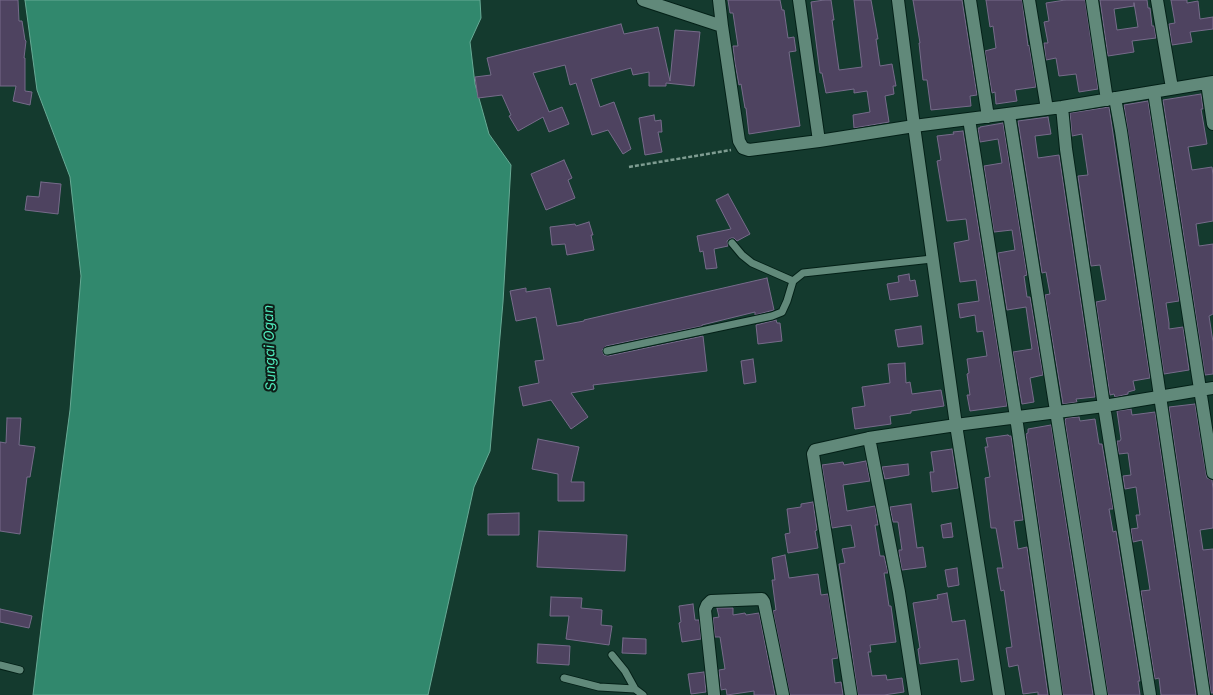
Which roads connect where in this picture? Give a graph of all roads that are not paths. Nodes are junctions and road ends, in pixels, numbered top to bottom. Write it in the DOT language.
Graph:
graph roads {
  1 [pos="643,0"];
  2 [pos="719,0"];
  3 [pos="799,0"];
  4 [pos="898,0"];
  5 [pos="970,0"];
  6 [pos="1029,0"];
  7 [pos="1092,0"];
  8 [pos="1157,0"];
  9 [pos="657,2"];
  10 [pos="722,26"];
  11 [pos="1210,82"];
  12 [pos="1172,88"];
  13 [pos="1154,92"];
  14 [pos="1111,99"];
  15 [pos="1062,107"];
  16 [pos="1047,109"];
  17 [pos="1009,114"];
  18 [pos="988,117"];
  19 [pos="969,119"];
  20 [pos="1213,124"];
  21 [pos="914,126"];
  22 [pos="819,141"];
  23 [pos="732,243"];
  24 [pos="932,259"];
  25 [pos="793,281"];
  26 [pos="607,352"];
  27 [pos="1213,388"];
  28 [pos="1200,390"];
  29 [pos="1160,397"];
  30 [pos="1104,406"];
  31 [pos="1056,412"];
  32 [pos="1016,417"];
  33 [pos="956,425"];
  34 [pos="869,438"];
  35 [pos="1213,473"];
  36 [pos="612,655"];
  37 [pos="0,665"];
  38 [pos="20,670"];
  39 [pos="564,678"];
  40 [pos="635,689"];
  41 [pos="643,695"];
  42 [pos="714,695"];
  43 [pos="783,695"];
  44 [pos="851,695"];
  45 [pos="915,695"];
  46 [pos="999,695"];
  47 [pos="1056,695"];
  48 [pos="1101,695"];
  49 [pos="1150,695"];
  50 [pos="1204,695"];
  1 -- 9 [label="street"];
  2 -- 10 [label="street"];
  3 -- 22 [label="street"];
  4 -- 21 [label="street"];
  5 -- 18 [label="street"];
  6 -- 16 [label="street"];
  7 -- 14 [label="street"];
  8 -- 12 [label="street"];
  9 -- 10 [label="street"];
  10 -- 22 [label="street"];
  11 -- 12 [label="street"];
  11 -- 20 [label="street"];
  12 -- 13 [label="street"];
  13 -- 14 [label="street"];
  13 -- 28 [label="street"];
  14 -- 15 [label="street"];
  14 -- 29 [label="street"];
  15 -- 16 [label="street"];
  15 -- 30 [label="street"];
  16 -- 17 [label="street"];
  17 -- 18 [label="street"];
  17 -- 31 [label="street"];
  18 -- 19 [label="street"];
  19 -- 21 [label="street"];
  19 -- 32 [label="street"];
  21 -- 22 [label="street"];
  21 -- 24 [label="street"];
  23 -- 25 [label="lane"];
  24 -- 25 [label="lane"];
  24 -- 33 [label="street"];
  25 -- 26 [label="lane"];
  27 -- 28 [label="street"];
  28 -- 29 [label="street"];
  28 -- 35 [label="street"];
  29 -- 30 [label="street"];
  29 -- 50 [label="street"];
  30 -- 31 [label="street"];
  30 -- 49 [label="street"];
  31 -- 32 [label="street"];
  31 -- 48 [label="street"];
  32 -- 33 [label="street"];
  32 -- 47 [label="street"];
  33 -- 34 [label="street"];
  33 -- 46 [label="street"];
  34 -- 44 [label="street"];
  34 -- 45 [label="street"];
  36 -- 40 [label="lane"];
  37 -- 38 [label="lane"];
  39 -- 40 [label="lane"];
  40 -- 41 [label="lane"];
  42 -- 43 [label="street"];
}
